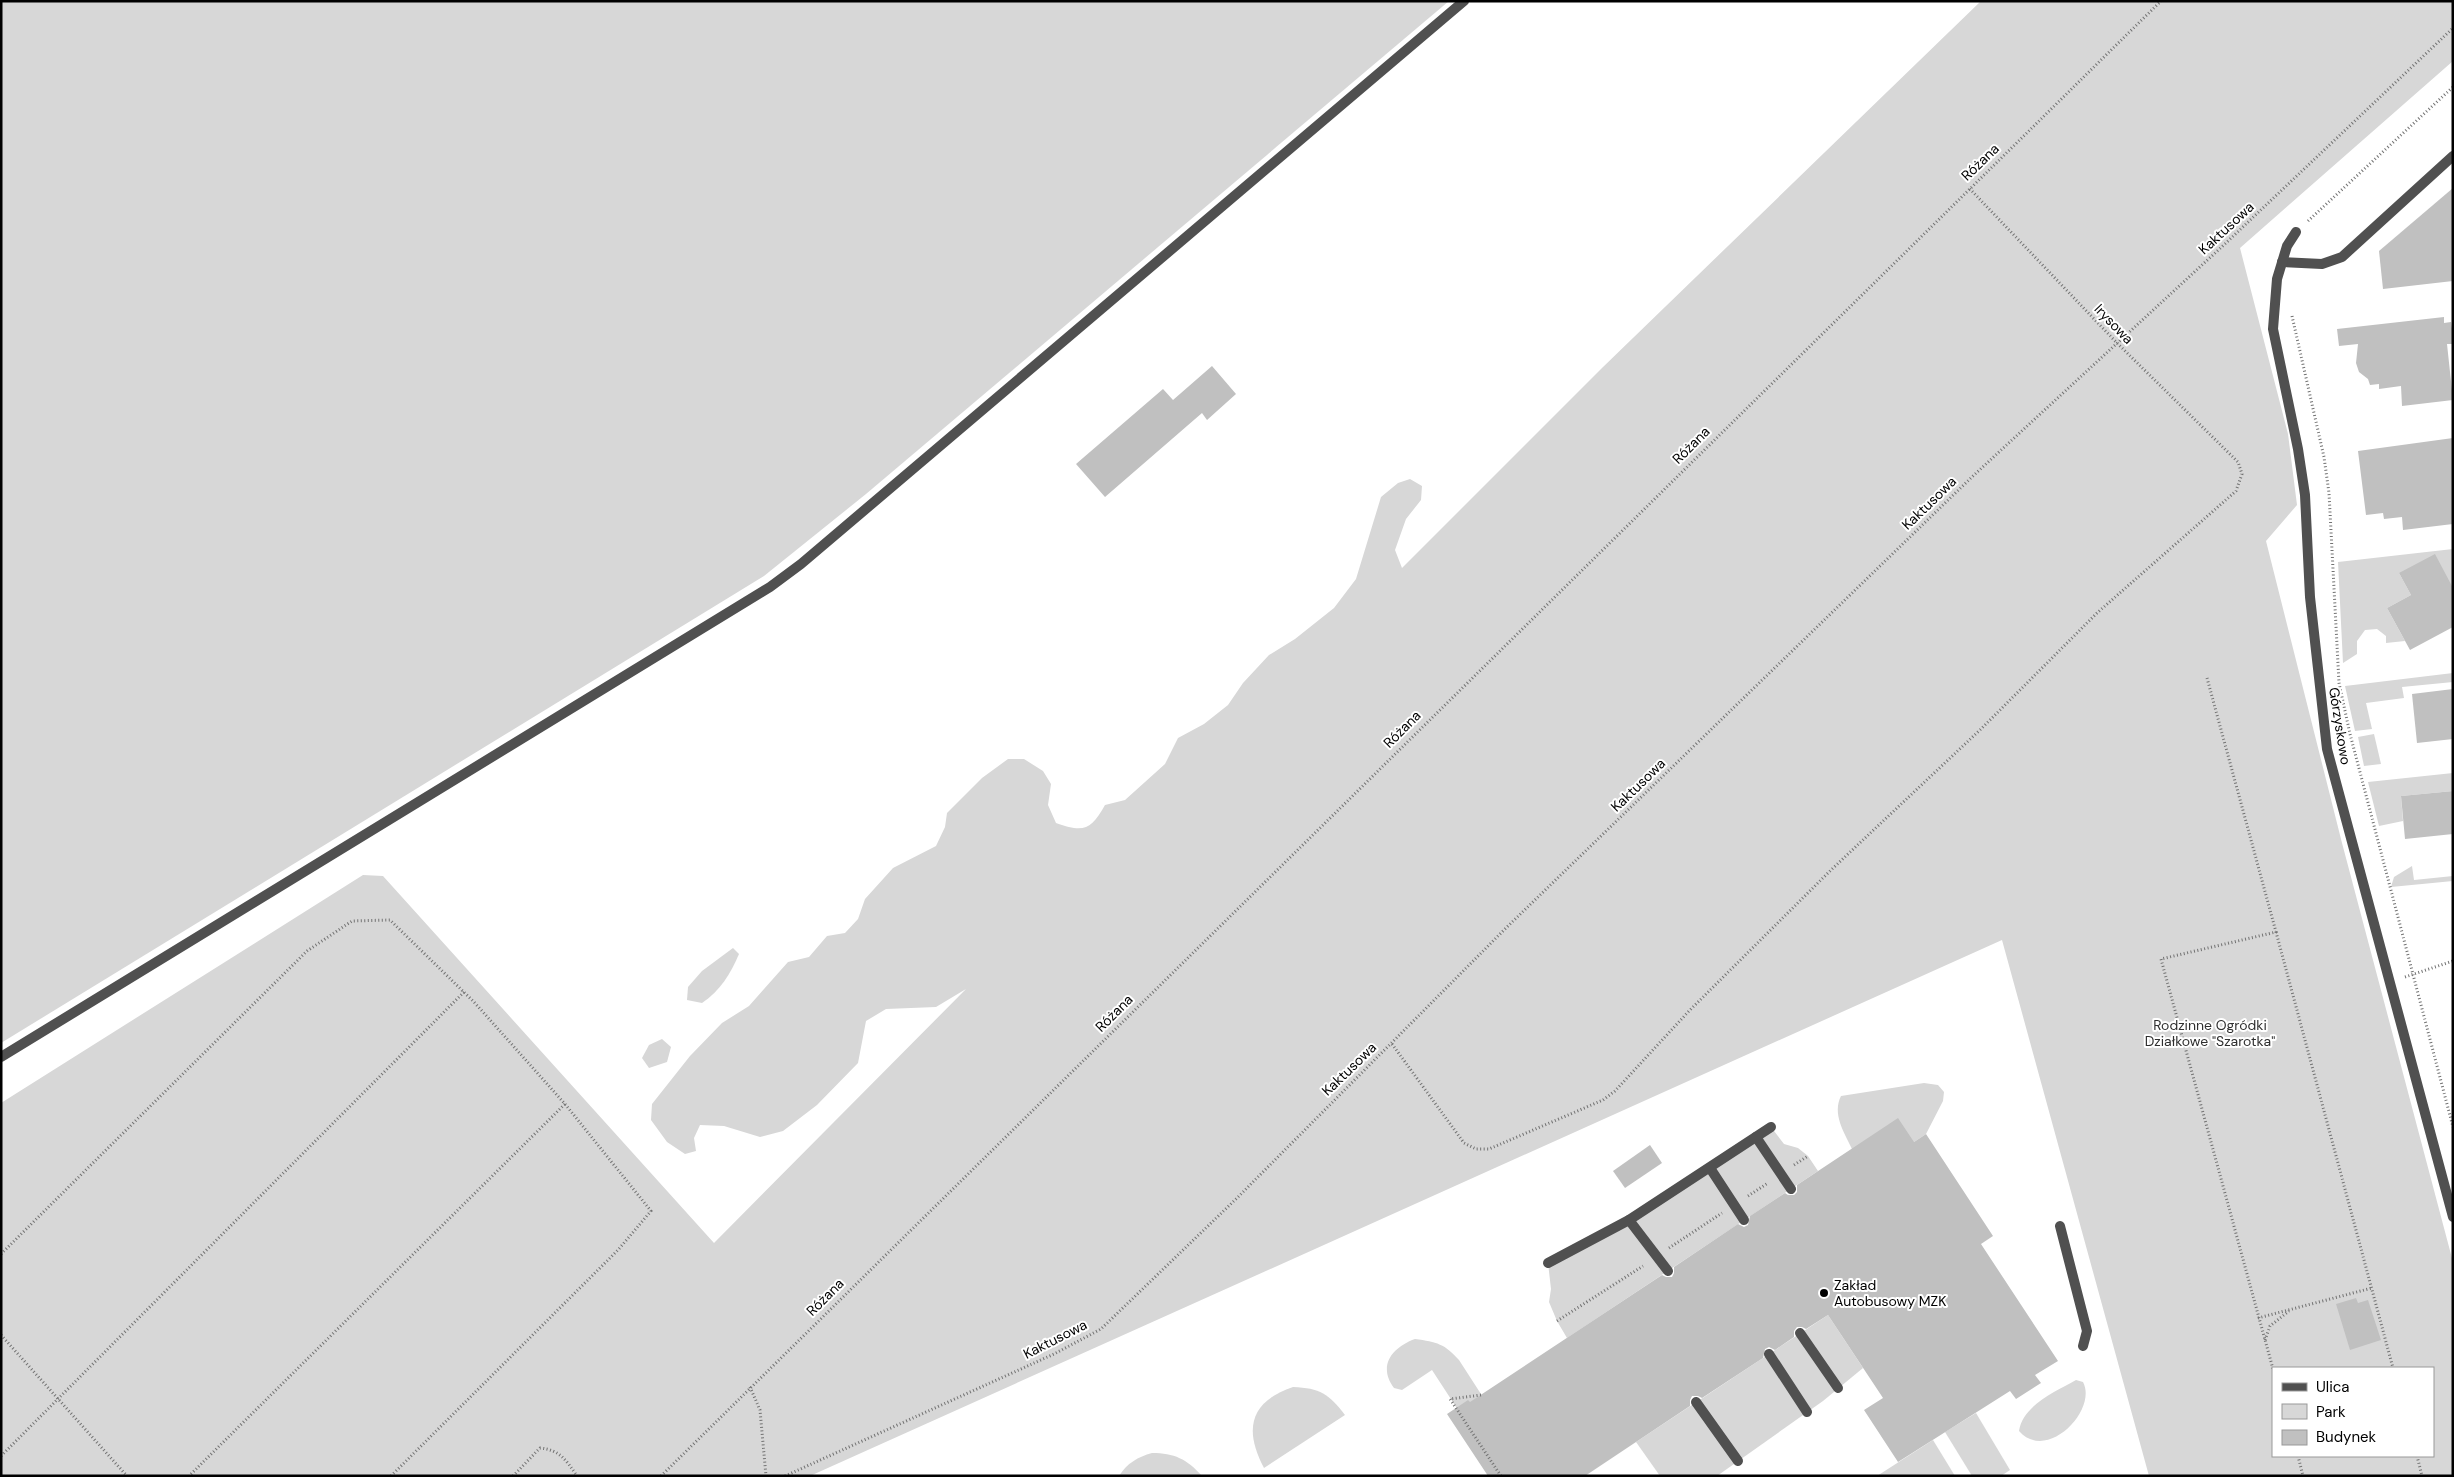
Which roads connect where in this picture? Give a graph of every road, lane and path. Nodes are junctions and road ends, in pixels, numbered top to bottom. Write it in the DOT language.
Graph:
graph roads {
  1 [pos="1464,1"];
  2 [pos="2162,1"];
  3 [pos="2453,28"];
  4 [pos="2453,87"];
  5 [pos="2453,156"];
  6 [pos="1969,188"];
  7 [pos="2296,232"];
  8 [pos="2282,262"];
  9 [pos="2292,311"];
  10 [pos="2117,343"];
  11 [pos="2207,678"];
  12 [pos="2276,932"];
  13 [pos="2453,961"];
  14 [pos="2412,975"];
  15 [pos="2390,983"];
  16 [pos="464,992"];
  17 [pos="1392,1044"];
  18 [pos="1,1057"];
  19 [pos="565,1104"];
  20 [pos="1771,1127"];
  21 [pos="2453,1127"];
  22 [pos="1756,1137"];
  23 [pos="1808,1156"];
  24 [pos="1710,1168"];
  25 [pos="1782,1174"];
  26 [pos="1791,1189"];
  27 [pos="1734,1204"];
  28 [pos="2453,1217"];
  29 [pos="1629,1220"];
  30 [pos="1744,1220"];
  31 [pos="2060,1226"];
  32 [pos="1,1254"];
  33 [pos="1658,1256"];
  34 [pos="1548,1263"];
  35 [pos="1668,1271"];
  36 [pos="2372,1288"];
  37 [pos="2290,1310"];
  38 [pos="2258,1318"];
  39 [pos="1557,1322"];
  40 [pos="1800,1334"];
  41 [pos="1,1335"];
  42 [pos="2265,1340"];
  43 [pos="2083,1346"];
  44 [pos="1769,1354"];
  45 [pos="2272,1367"];
  46 [pos="2394,1367"];
  47 [pos="750,1387"];
  48 [pos="1838,1388"];
  49 [pos="1481,1394"];
  50 [pos="59,1398"];
  51 [pos="1696,1402"];
  52 [pos="1807,1412"];
  53 [pos="1,1456"];
  54 [pos="2298,1457"];
  55 [pos="2417,1457"];
  56 [pos="1738,1461"];
  57 [pos="127,1476"];
  58 [pos="189,1476"];
  59 [pos="391,1476"];
  60 [pos="512,1476"];
  61 [pos="577,1476"];
  62 [pos="661,1476"];
  63 [pos="766,1476"];
  64 [pos="785,1476"];
  65 [pos="1501,1476"];
  66 [pos="2303,1476"];
  67 [pos="2422,1476"];
  1 -- 18 [label="street"];
  2 -- 6 [label="path, Różana"];
  3 -- 10 [label="path, Kaktusowa"];
  4 -- 7 [label="path"];
  5 -- 8 [label="street"];
  6 -- 10 [label="path, Irysowa"];
  6 -- 47 [label="path, Różana"];
  7 -- 8 [label="street, Górzyskowo"];
  8 -- 15 [label="street, Górzyskowo"];
  9 -- 14 [label="path"];
  10 -- 17 [label="path, Kaktusowa"];
  10 -- 17 [label="path, Irysowa"];
  11 -- 12 [label="path"];
  12 -- 36 [label="path"];
  12 -- 38 [label="path"];
  13 -- 14 [label="path"];
  14 -- 15 [label="path"];
  14 -- 21 [label="path"];
  15 -- 28 [label="street, Górzyskowo"];
  16 -- 19 [label="path"];
  16 -- 32 [label="path"];
  16 -- 50 [label="path"];
  17 -- 64 [label="path, Kaktusowa"];
  19 -- 58 [label="path"];
  19 -- 59 [label="path"];
  20 -- 22 [label="street"];
  22 -- 24 [label="street"];
  22 -- 25 [label="street"];
  23 -- 25 [label="path"];
  24 -- 27 [label="street"];
  24 -- 29 [label="street"];
  25 -- 26 [label="street"];
  25 -- 27 [label="path"];
  27 -- 30 [label="street"];
  27 -- 33 [label="path"];
  29 -- 33 [label="street"];
  29 -- 34 [label="street"];
  31 -- 43 [label="street"];
  33 -- 35 [label="street"];
  33 -- 39 [label="path"];
  36 -- 37 [label="path"];
  36 -- 46 [label="path"];
  37 -- 38 [label="path"];
  37 -- 42 [label="path"];
  38 -- 42 [label="path"];
  40 -- 48 [label="street"];
  41 -- 50 [label="path"];
  42 -- 45 [label="path"];
  44 -- 52 [label="street"];
  47 -- 62 [label="path, Różana"];
  47 -- 63 [label="path"];
  49 -- 65 [label="path"];
  50 -- 53 [label="path"];
  50 -- 57 [label="path"];
  51 -- 56 [label="street"];
  54 -- 66 [label="path"];
  55 -- 67 [label="path"];
  60 -- 61 [label="path"];
}
